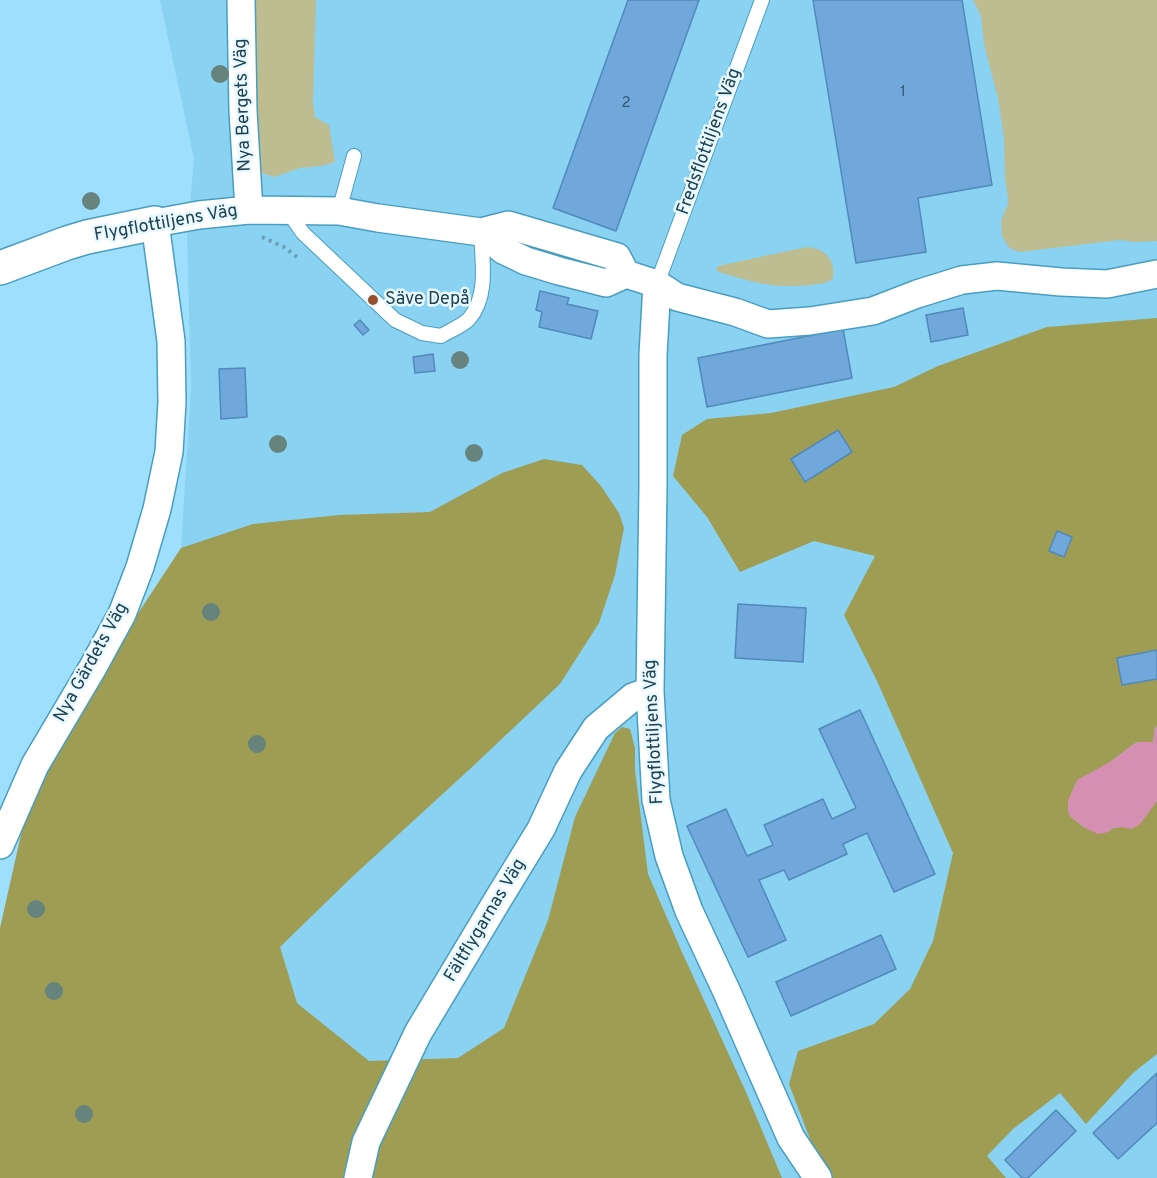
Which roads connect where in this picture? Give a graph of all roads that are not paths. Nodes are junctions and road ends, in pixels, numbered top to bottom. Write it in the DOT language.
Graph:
graph roads {
  1 [pos="241,0"];
  2 [pos="762,0"];
  3 [pos="354,156"];
  4 [pos="244,210"];
  5 [pos="287,210"];
  6 [pos="339,211"];
  7 [pos="155,223"];
  8 [pos="481,232"];
  9 [pos="0,268"];
  10 [pos="1157,274"];
  11 [pos="657,284"];
  12 [pos="650,691"];
  13 [pos="0,845"];
  14 [pos="358,1178"];
  15 [pos="818,1178"];
  1 -- 4 [label="street, Nya Bergets Väg"];
  2 -- 11 [label="lane, Fredsflottiljens Väg"];
  3 -- 6 [label="lane"];
  4 -- 5 [label="street, Flygflottiljens Väg"];
  4 -- 7 [label="street, Flygflottiljens Väg"];
  5 -- 6 [label="street, Flygflottiljens Väg"];
  5 -- 8 [label="lane"];
  6 -- 8 [label="street, Flygflottiljens Väg"];
  7 -- 9 [label="street, Flygflottiljens Väg"];
  7 -- 13 [label="street, Nya Gärdets Väg"];
  8 -- 11 [label="street, Flygflottiljens Väg"];
  10 -- 11 [label="street"];
  11 -- 12 [label="street, Flygflottiljens Väg"];
  12 -- 14 [label="street, Fältflygarnas Väg"];
  12 -- 15 [label="street, Flygflottiljens Väg"];
}
